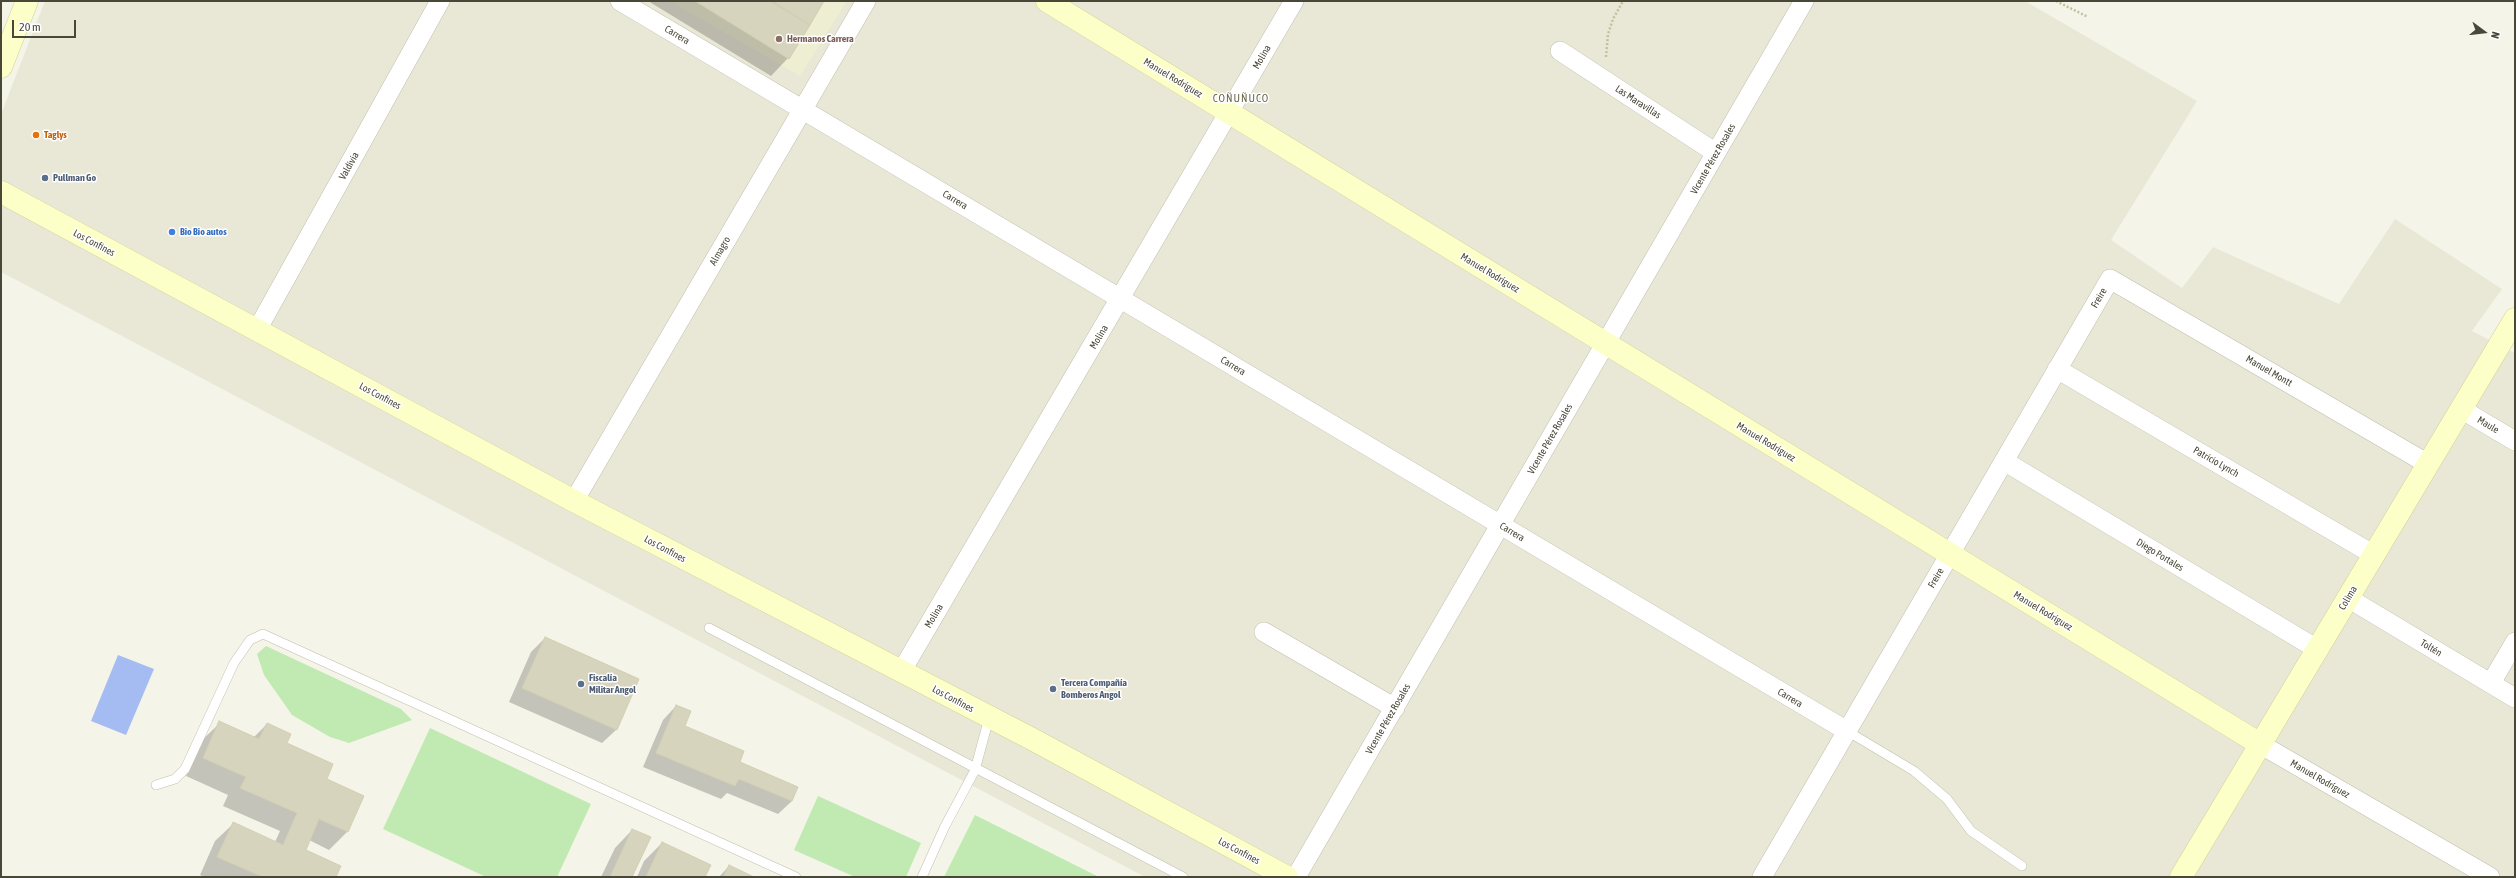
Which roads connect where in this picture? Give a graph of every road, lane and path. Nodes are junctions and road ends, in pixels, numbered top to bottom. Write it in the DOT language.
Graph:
graph roads {
  1 [pos="27,1"];
  2 [pos="440,1"];
  3 [pos="620,1"];
  4 [pos="866,1"];
  5 [pos="1047,1"];
  6 [pos="1294,1"];
  7 [pos="1623,1"];
  8 [pos="1804,1"];
  9 [pos="2056,1"];
  10 [pos="2088,17"];
  11 [pos="1560,51"];
  12 [pos="1,67"];
  13 [pos="1607,82"];
  14 [pos="802,110"];
  15 [pos="1230,113"];
  16 [pos="1716,153"];
  17 [pos="1,192"];
  18 [pos="1,207"];
  19 [pos="46,216"];
  20 [pos="2110,279"];
  21 [pos="1121,299"];
  22 [pos="2515,319"];
  23 [pos="258,330"];
  24 [pos="1606,344"];
  25 [pos="2057,369"];
  26 [pos="2462,409"];
  27 [pos="2515,441"];
  28 [pos="2004,461"];
  29 [pos="2428,464"];
  30 [pos="574,501"];
  31 [pos="1500,525"];
  32 [pos="1950,554"];
  33 [pos="2374,554"];
  34 [pos="2348,598"];
  35 [pos="708,628"];
  36 [pos="1264,632"];
  37 [pos="2515,642"];
  38 [pos="2317,649"];
  39 [pos="901,672"];
  40 [pos="2491,683"];
  41 [pos="2515,698"];
  42 [pos="1395,708"];
  43 [pos="989,718"];
  44 [pos="1847,731"];
  45 [pos="2260,744"];
  46 [pos="975,770"];
  47 [pos="156,785"];
  48 [pos="2022,866"];
  49 [pos="796,877"];
  50 [pos="922,877"];
  51 [pos="1183,877"];
  52 [pos="1287,877"];
  53 [pos="1296,877"];
  54 [pos="1762,877"];
  55 [pos="2181,877"];
  56 [pos="2490,877"];
  1 -- 12 [label="main road"];
  2 -- 23 [label="street, Valdivia"];
  3 -- 14 [label="street, Carrera"];
  4 -- 14 [label="street, Almagro"];
  5 -- 15 [label="main road, Manuel Rodríguez"];
  6 -- 15 [label="street, Molina"];
  7 -- 13 [label="path"];
  8 -- 16 [label="street, Vicente Pérez Rosales"];
  9 -- 10 [label="path"];
  11 -- 13 [label="street, Las Maravillas"];
  13 -- 16 [label="street, Las Maravillas"];
  14 -- 21 [label="street, Carrera"];
  14 -- 30 [label="street, Almagro"];
  15 -- 21 [label="street, Molina"];
  15 -- 24 [label="main road, Manuel Rodríguez"];
  16 -- 24 [label="street, Vicente Pérez Rosales"];
  17 -- 19 [label="main road, Los Confines"];
  18 -- 19 [label="main road, Los Confines"];
  19 -- 23 [label="main road, Los Confines"];
  20 -- 25 [label="street, Freire"];
  20 -- 29 [label="street, Manuel Montt"];
  21 -- 31 [label="street, Carrera"];
  21 -- 39 [label="street, Molina"];
  22 -- 26 [label="main road, Colima"];
  23 -- 30 [label="main road, Los Confines"];
  24 -- 31 [label="street, Vicente Pérez Rosales"];
  24 -- 32 [label="main road, Manuel Rodríguez"];
  25 -- 28 [label="street, Freire"];
  25 -- 33 [label="street, Patricio Lynch"];
  26 -- 27 [label="street, Maule"];
  26 -- 29 [label="main road, Colima"];
  28 -- 32 [label="street, Freire"];
  28 -- 38 [label="street, Diego Portales"];
  29 -- 33 [label="main road, Colima"];
  30 -- 39 [label="main road, Los Confines"];
  31 -- 42 [label="street, Vicente Pérez Rosales"];
  31 -- 44 [label="street, Carrera"];
  32 -- 44 [label="street, Freire"];
  32 -- 45 [label="main road, Manuel Rodríguez"];
  33 -- 34 [label="main road, Colima"];
  34 -- 38 [label="main road, Colima"];
  34 -- 40 [label="street, Toltén"];
  35 -- 46 [label="lane"];
  36 -- 42 [label="street"];
  37 -- 40 [label="street"];
  38 -- 45 [label="main road, Colima"];
  39 -- 43 [label="main road, Los Confines"];
  40 -- 41 [label="street, Toltén"];
  42 -- 53 [label="street, Vicente Pérez Rosales"];
  43 -- 46 [label="lane"];
  43 -- 52 [label="main road, Los Confines"];
  44 -- 48 [label="lane"];
  44 -- 54 [label="street, Freire"];
  45 -- 55 [label="main road, Colima"];
  45 -- 56 [label="street, Manuel Rodríguez"];
  46 -- 50 [label="lane"];
  46 -- 51 [label="lane"];
  47 -- 49 [label="lane"];
}
